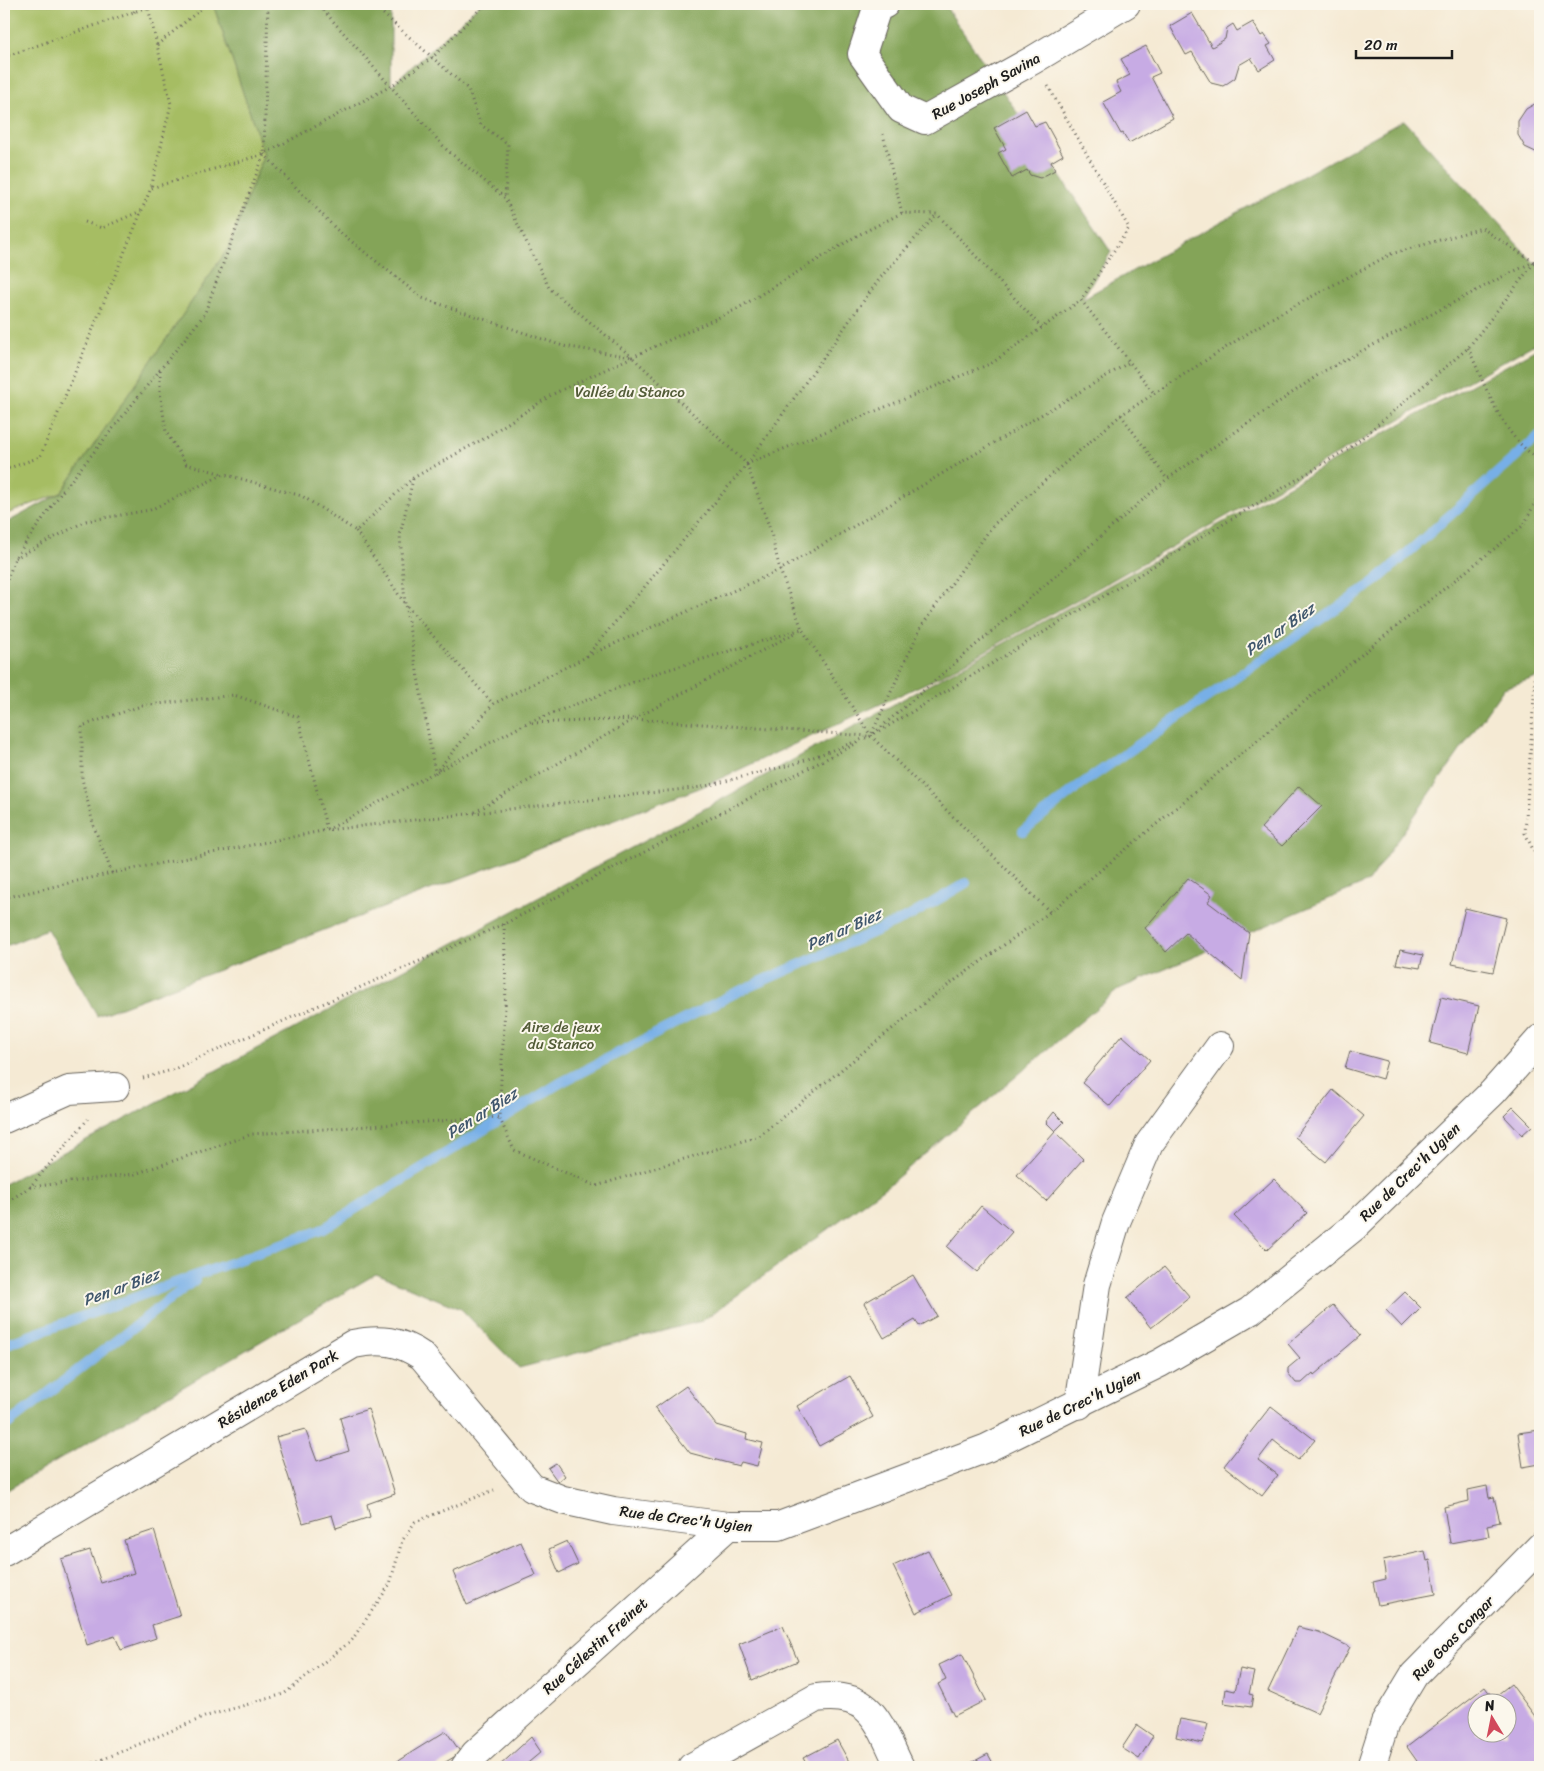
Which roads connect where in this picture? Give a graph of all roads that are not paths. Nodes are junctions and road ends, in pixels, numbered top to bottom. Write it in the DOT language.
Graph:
graph roads {
  1 [pos="885,4"];
  2 [pos="1126,4"];
  3 [pos="1540,1039"];
  4 [pos="1220,1046"];
  5 [pos="115,1087"];
  6 [pos="4,1119"];
  7 [pos="1079,1405"];
  8 [pos="522,1478"];
  9 [pos="728,1526"];
  10 [pos="1540,1547"];
  11 [pos="4,1552"];
  12 [pos="466,1767"];
  13 [pos="692,1767"];
  14 [pos="900,1767"];
  15 [pos="1371,1767"];
  1 -- 2 [label="street, Rue Joseph Savina"];
  3 -- 7 [label="street, Rue de Crec'h Ugien"];
  4 -- 7 [label="street"];
  5 -- 6 [label="street"];
  7 -- 9 [label="street, Rue de Crec'h Ugien"];
  8 -- 9 [label="street, Rue de Crec'h Ugien"];
  8 -- 11 [label="street, Résidence Eden Park"];
  9 -- 12 [label="street, Rue Célestin Freinet"];
  10 -- 15 [label="street, Rue Goas Congar"];
  13 -- 14 [label="street"];
}
